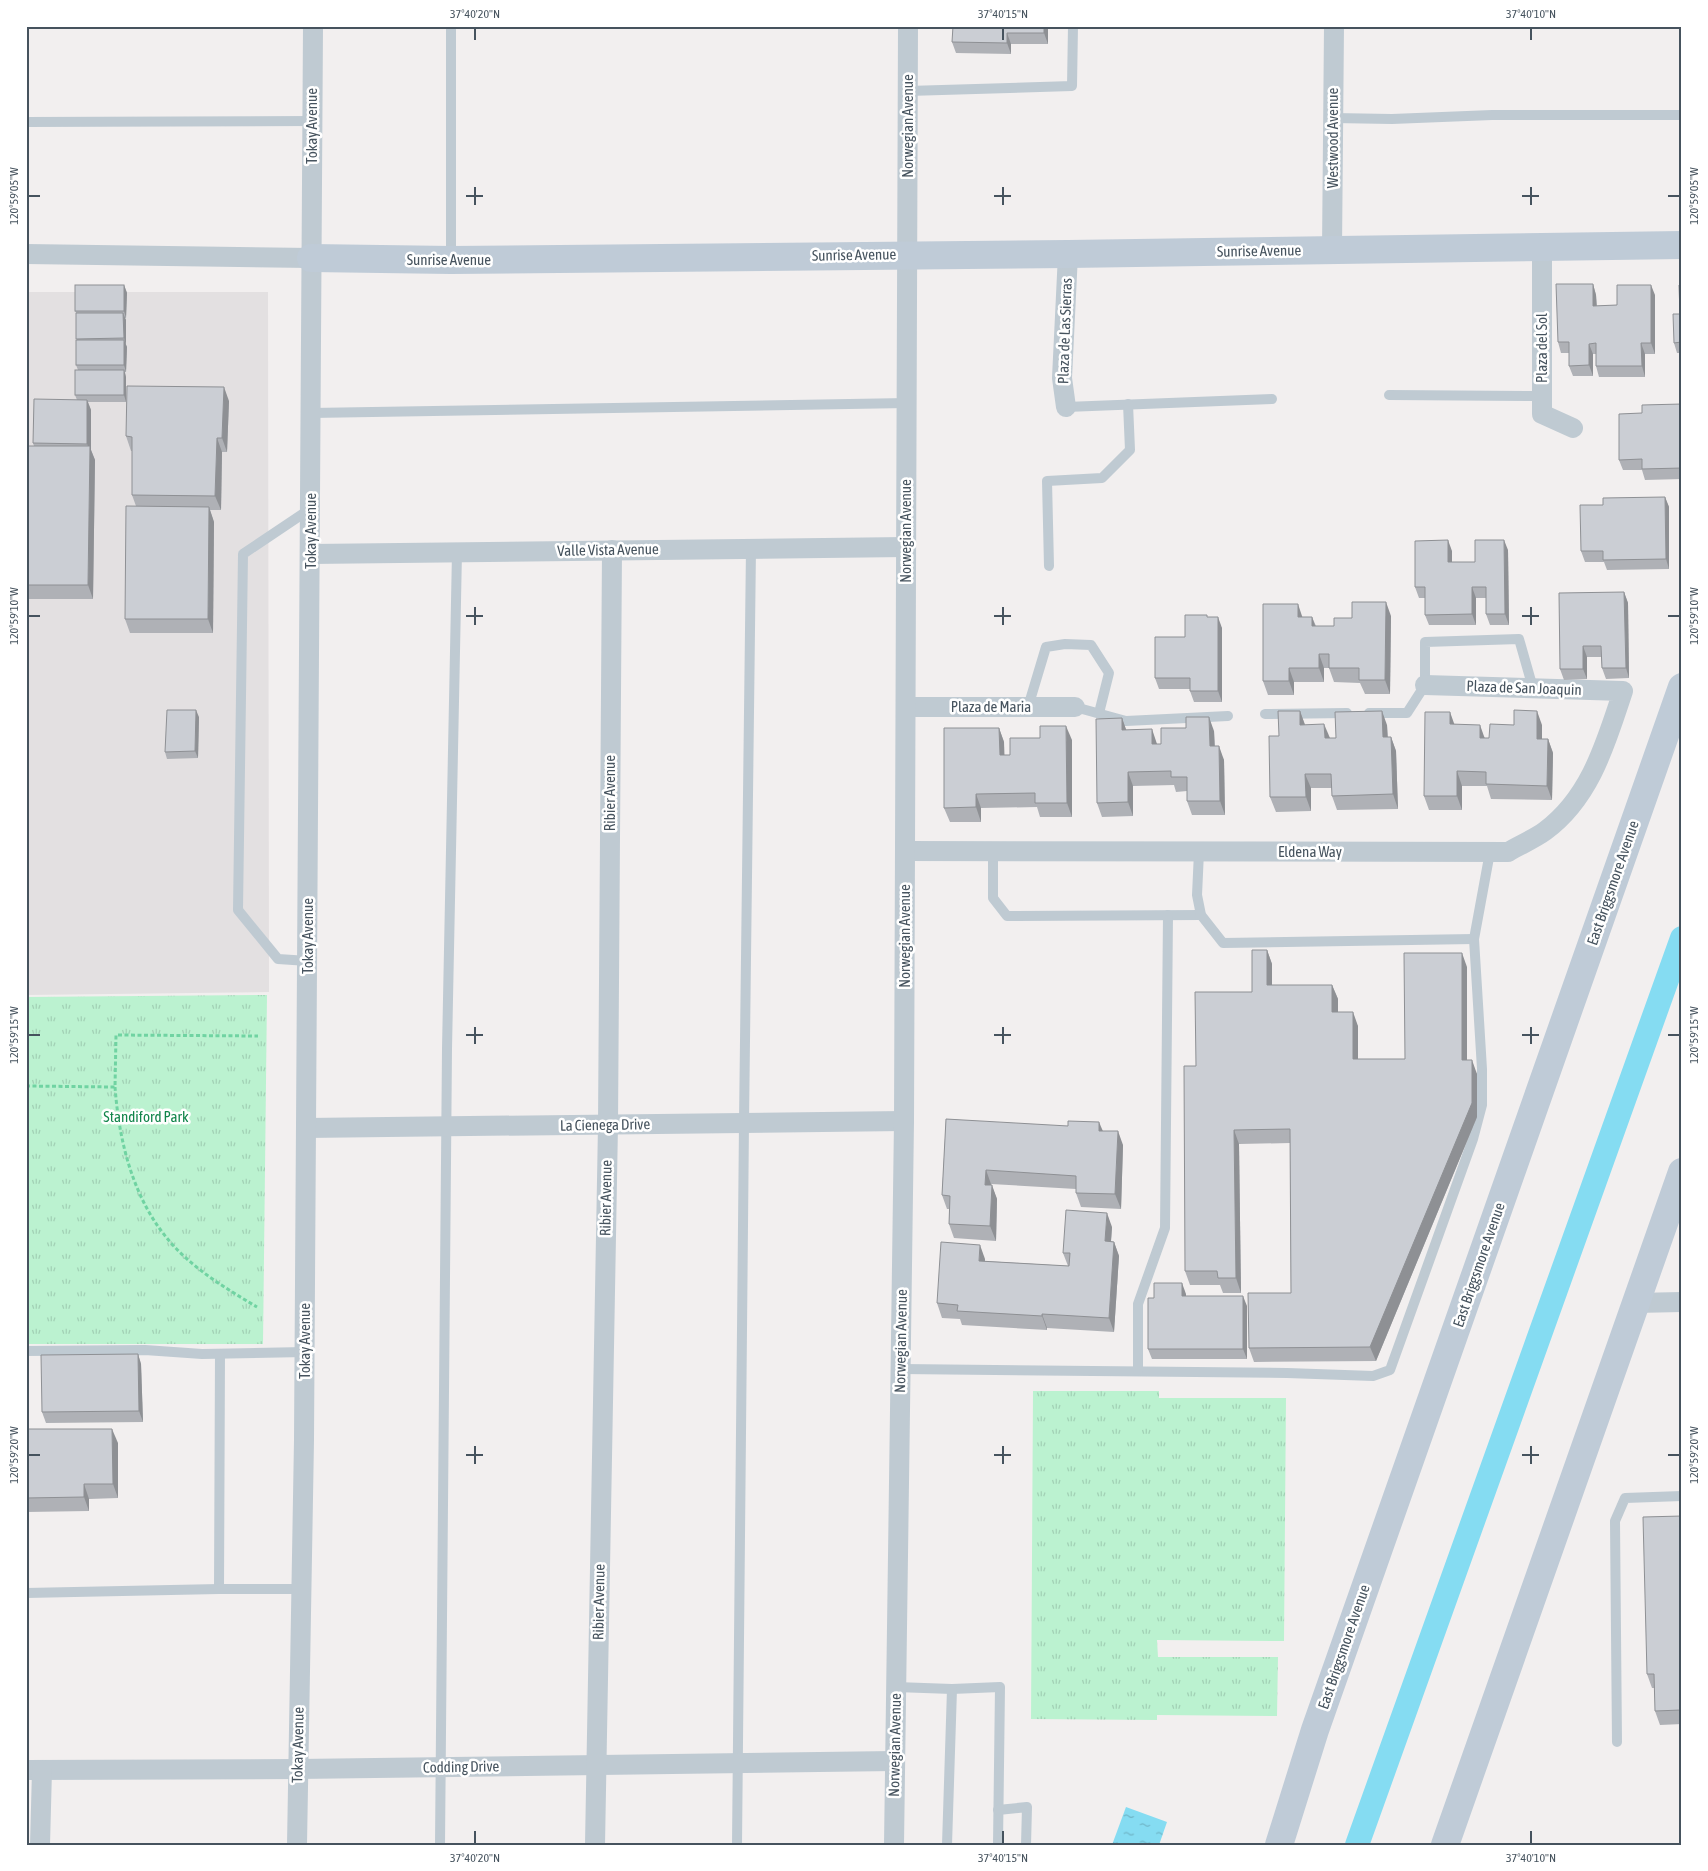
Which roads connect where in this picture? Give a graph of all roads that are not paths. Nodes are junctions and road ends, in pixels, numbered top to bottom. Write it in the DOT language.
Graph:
graph roads {
  1 [pos="313,26"];
  2 [pos="451,26"];
  3 [pos="908,26"];
  4 [pos="1073,26"];
  5 [pos="1334,26"];
  6 [pos="908,91"];
  7 [pos="1682,115"];
  8 [pos="1333,118"];
  9 [pos="312,121"];
  10 [pos="26,122"];
  11 [pos="1682,245"];
  12 [pos="1542,247"];
  13 [pos="1332,250"];
  14 [pos="26,254"];
  15 [pos="1068,254"];
  16 [pos="907,255"];
  17 [pos="311,258"];
  18 [pos="451,260"];
  19 [pos="1389,395"];
  20 [pos="1542,396"];
  21 [pos="1272,400"];
  22 [pos="907,403"];
  23 [pos="1128,404"];
  24 [pos="1066,407"];
  25 [pos="311,413"];
  26 [pos="1573,428"];
  27 [pos="311,508"];
  28 [pos="906,547"];
  29 [pos="751,548"];
  30 [pos="612,550"];
  31 [pos="457,552"];
  32 [pos="311,554"];
  33 [pos="1050,566"];
  34 [pos="1425,685"];
  35 [pos="1682,687"];
  36 [pos="1533,688"];
  37 [pos="1623,691"];
  38 [pos="906,707"];
  39 [pos="1028,707"];
  40 [pos="1075,707"];
  41 [pos="1099,713"];
  42 [pos="1265,714"];
  43 [pos="1228,716"];
  44 [pos="905,852"];
  45 [pos="993,852"];
  46 [pos="1199,852"];
  47 [pos="1490,852"];
  48 [pos="1168,915"];
  49 [pos="1201,915"];
  50 [pos="1474,939"];
  51 [pos="308,961"];
  52 [pos="904,1121"];
  53 [pos="744,1123"];
  54 [pos="608,1124"];
  55 [pos="446,1126"];
  56 [pos="306,1128"];
  57 [pos="1682,1172"];
  58 [pos="1635,1302"];
  59 [pos="1682,1302"];
  60 [pos="26,1351"];
  61 [pos="304,1352"];
  62 [pos="220,1354"];
  63 [pos="901,1369"];
  64 [pos="1138,1371"];
  65 [pos="1682,1496"];
  66 [pos="219,1589"];
  67 [pos="301,1589"];
  68 [pos="26,1594"];
  69 [pos="896,1687"];
  70 [pos="952,1689"];
  71 [pos="1617,1742"];
  72 [pos="895,1761"];
  73 [pos="739,1763"];
  74 [pos="596,1765"];
  75 [pos="441,1767"];
  76 [pos="298,1769"];
  77 [pos="34,1770"];
  78 [pos="998,1810"];
  79 [pos="40,1845"];
  80 [pos="297,1845"];
  81 [pos="440,1845"];
  82 [pos="595,1845"];
  83 [pos="737,1845"];
  84 [pos="894,1845"];
  85 [pos="947,1845"];
  86 [pos="998,1845"];
  87 [pos="1026,1845"];
  88 [pos="1279,1845"];
  89 [pos="1444,1845"];
  1 -- 9 [label="street, Tokay Avenue"];
  2 -- 18 [label="lane"];
  3 -- 6 [label="street, Norwegian Avenue"];
  4 -- 6 [label="lane"];
  5 -- 8 [label="street, Westwood Avenue"];
  6 -- 16 [label="street, Norwegian Avenue"];
  7 -- 8 [label="lane"];
  8 -- 13 [label="street, Westwood Avenue"];
  9 -- 10 [label="lane"];
  9 -- 17 [label="street, Tokay Avenue"];
  11 -- 12 [label="main road, Sunrise Avenue"];
  12 -- 13 [label="main road, Sunrise Avenue"];
  12 -- 20 [label="street, Plaza del Sol"];
  13 -- 15 [label="main road, Sunrise Avenue"];
  14 -- 17 [label="street, Sunrise Avenue"];
  15 -- 16 [label="main road, Sunrise Avenue"];
  15 -- 24 [label="street, Plaza de Las Sierras"];
  16 -- 18 [label="main road, Sunrise Avenue"];
  16 -- 22 [label="street, Norwegian Avenue"];
  17 -- 18 [label="main road, Sunrise Avenue"];
  17 -- 25 [label="street, Tokay Avenue"];
  19 -- 20 [label="lane"];
  20 -- 26 [label="street, Plaza del Sol"];
  21 -- 23 [label="lane"];
  22 -- 25 [label="lane"];
  22 -- 28 [label="street, Norwegian Avenue"];
  23 -- 24 [label="lane"];
  23 -- 33 [label="lane"];
  25 -- 27 [label="street, Tokay Avenue"];
  27 -- 32 [label="street, Tokay Avenue"];
  27 -- 51 [label="lane"];
  28 -- 29 [label="street, Valle Vista Avenue"];
  28 -- 38 [label="street, Norwegian Avenue"];
  29 -- 30 [label="street, Valle Vista Avenue"];
  29 -- 53 [label="lane"];
  30 -- 31 [label="street, Valle Vista Avenue"];
  30 -- 54 [label="street, Ribier Avenue"];
  31 -- 32 [label="street, Valle Vista Avenue"];
  31 -- 55 [label="lane"];
  32 -- 51 [label="street, Tokay Avenue"];
  34 -- 36 [label="street, Plaza de San Joaquin"];
  34 -- 36 [label="lane"];
  34 -- 42 [label="lane"];
  35 -- 88 [label="main road, East Briggsmore Avenue"];
  36 -- 37 [label="street, Plaza de San Joaquin"];
  37 -- 47 [label="street, Eldena Way"];
  38 -- 39 [label="street, Plaza de Maria"];
  38 -- 44 [label="street, Norwegian Avenue"];
  39 -- 40 [label="street, Plaza de Maria"];
  39 -- 41 [label="lane"];
  40 -- 41 [label="lane"];
  41 -- 43 [label="lane"];
  44 -- 45 [label="street, Eldena Way"];
  44 -- 52 [label="street, Norwegian Avenue"];
  45 -- 46 [label="street, Eldena Way"];
  45 -- 48 [label="lane"];
  46 -- 47 [label="street, Eldena Way"];
  46 -- 49 [label="lane"];
  47 -- 50 [label="lane"];
  48 -- 49 [label="lane"];
  48 -- 64 [label="lane"];
  49 -- 50 [label="lane"];
  50 -- 64 [label="lane"];
  51 -- 56 [label="street, Tokay Avenue"];
  52 -- 53 [label="street, La Cienega Drive"];
  52 -- 63 [label="street, Norwegian Avenue"];
  53 -- 54 [label="street, La Cienega Drive"];
  53 -- 73 [label="lane"];
  54 -- 55 [label="street, La Cienega Drive"];
  54 -- 74 [label="street, Ribier Avenue"];
  55 -- 56 [label="street, La Cienega Drive"];
  55 -- 75 [label="lane"];
  56 -- 61 [label="street, Tokay Avenue"];
  57 -- 58 [label="main road"];
  58 -- 59 [label="street"];
  58 -- 89 [label="main road"];
  60 -- 62 [label="lane"];
  61 -- 62 [label="lane"];
  61 -- 67 [label="street, Tokay Avenue"];
  62 -- 66 [label="lane"];
  63 -- 64 [label="lane"];
  63 -- 69 [label="street, Norwegian Avenue"];
  65 -- 71 [label="lane"];
  66 -- 67 [label="lane"];
  66 -- 68 [label="lane"];
  67 -- 76 [label="street, Tokay Avenue"];
  69 -- 70 [label="lane"];
  69 -- 72 [label="street, Norwegian Avenue"];
  70 -- 78 [label="lane"];
  70 -- 85 [label="lane"];
  72 -- 73 [label="street, Codding Drive"];
  72 -- 84 [label="street, Norwegian Avenue"];
  73 -- 74 [label="street, Codding Drive"];
  73 -- 83 [label="lane"];
  74 -- 75 [label="street, Codding Drive"];
  74 -- 82 [label="street, Ribier Avenue"];
  75 -- 76 [label="street, Codding Drive"];
  75 -- 81 [label="lane"];
  76 -- 77 [label="street, Codding Drive"];
  76 -- 80 [label="street, Tokay Avenue"];
  77 -- 79 [label="street"];
  78 -- 86 [label="lane"];
  78 -- 87 [label="lane"];
}
